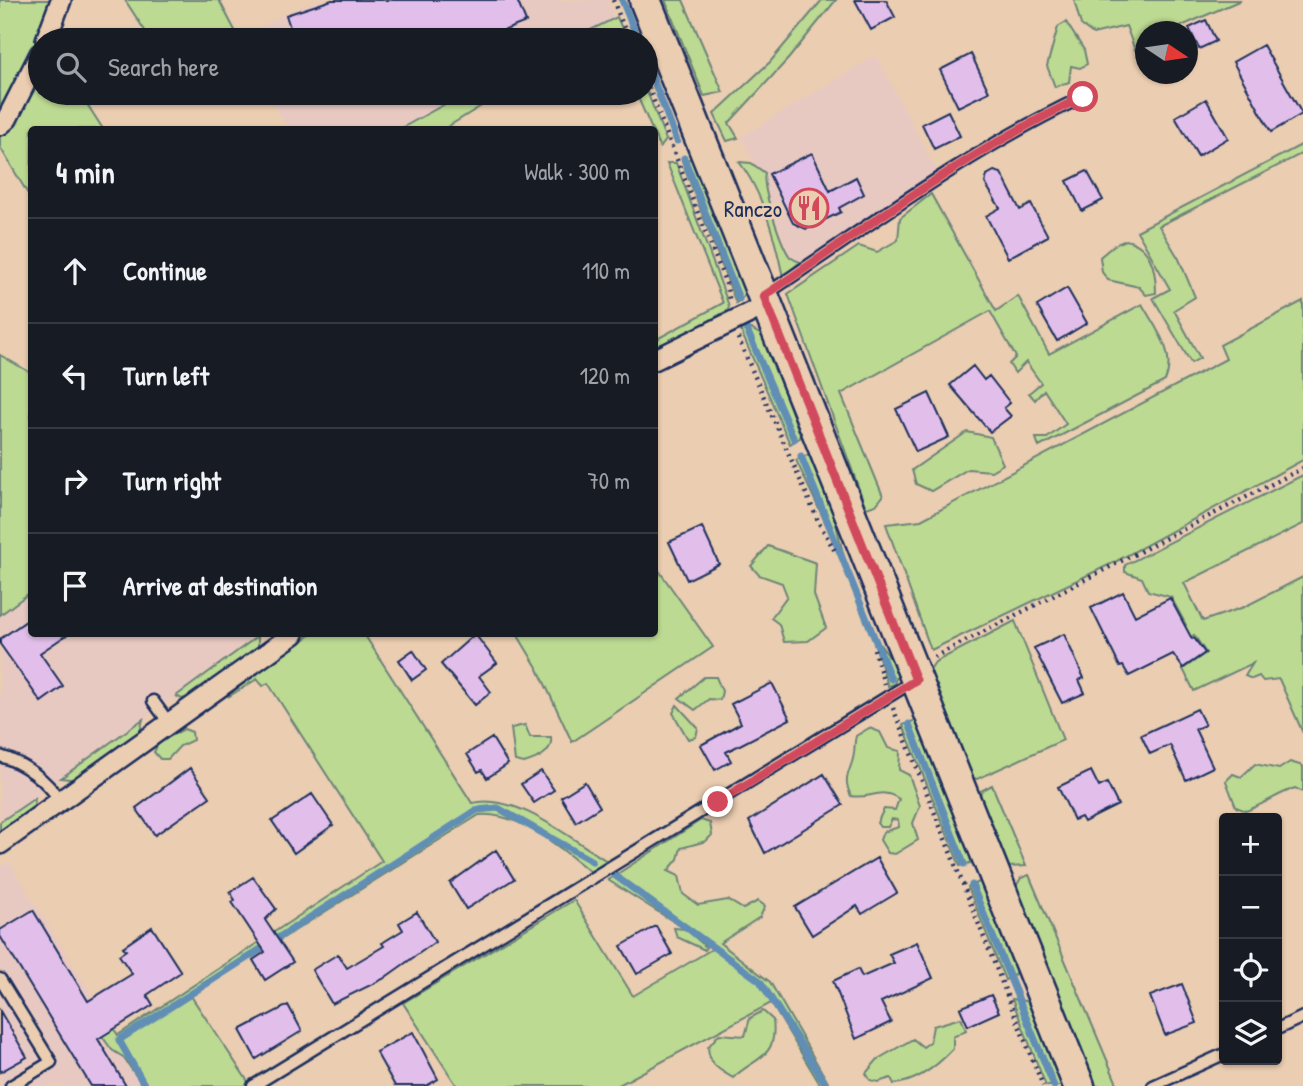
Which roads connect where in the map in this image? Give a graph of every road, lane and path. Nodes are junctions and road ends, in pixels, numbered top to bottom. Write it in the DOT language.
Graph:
graph roads {
  1 [pos="61,0"];
  2 [pos="613,0"];
  3 [pos="645,0"];
  4 [pos="50,28"];
  5 [pos="624,28"];
  6 [pos="656,28"];
  7 [pos="658,32"];
  8 [pos="28,78"];
  9 [pos="1083,97"];
  10 [pos="655,105"];
  11 [pos="0,125"];
  12 [pos="766,300"];
  13 [pos="733,320"];
  14 [pos="658,358"];
  15 [pos="1303,468"];
  16 [pos="837,555"];
  17 [pos="290,637"];
  18 [pos="873,645"];
  19 [pos="914,674"];
  20 [pos="888,696"];
  21 [pos="153,701"];
  22 [pos="169,723"];
  23 [pos="0,756"];
  24 [pos="60,801"];
  25 [pos="0,844"];
  26 [pos="0,979"];
  27 [pos="1303,1017"];
  28 [pos="1282,1027"];
  29 [pos="1219,1056"];
  30 [pos="10,1086"];
  31 [pos="253,1086"];
  32 [pos="1043,1086"];
  33 [pos="1079,1086"];
  34 [pos="1153,1086"];
  1 -- 4 [label="street"];
  2 -- 5 [label="path"];
  3 -- 6 [label="main road"];
  7 -- 12 [label="main road"];
  8 -- 11 [label="street"];
  9 -- 12 [label="lane"];
  10 -- 13 [label="path"];
  12 -- 13 [label="street"];
  12 -- 19 [label="main road"];
  13 -- 14 [label="street"];
  13 -- 16 [label="path"];
  15 -- 19 [label="path"];
  17 -- 22 [label="street"];
  18 -- 20 [label="path"];
  19 -- 20 [label="lane"];
  19 -- 33 [label="main road"];
  20 -- 31 [label="lane"];
  20 -- 32 [label="path"];
  21 -- 22 [label="lane"];
  22 -- 24 [label="street"];
  23 -- 24 [label="lane"];
  24 -- 25 [label="street"];
  26 -- 30 [label="lane"];
  27 -- 28 [label="lane"];
  29 -- 34 [label="lane"];
}
